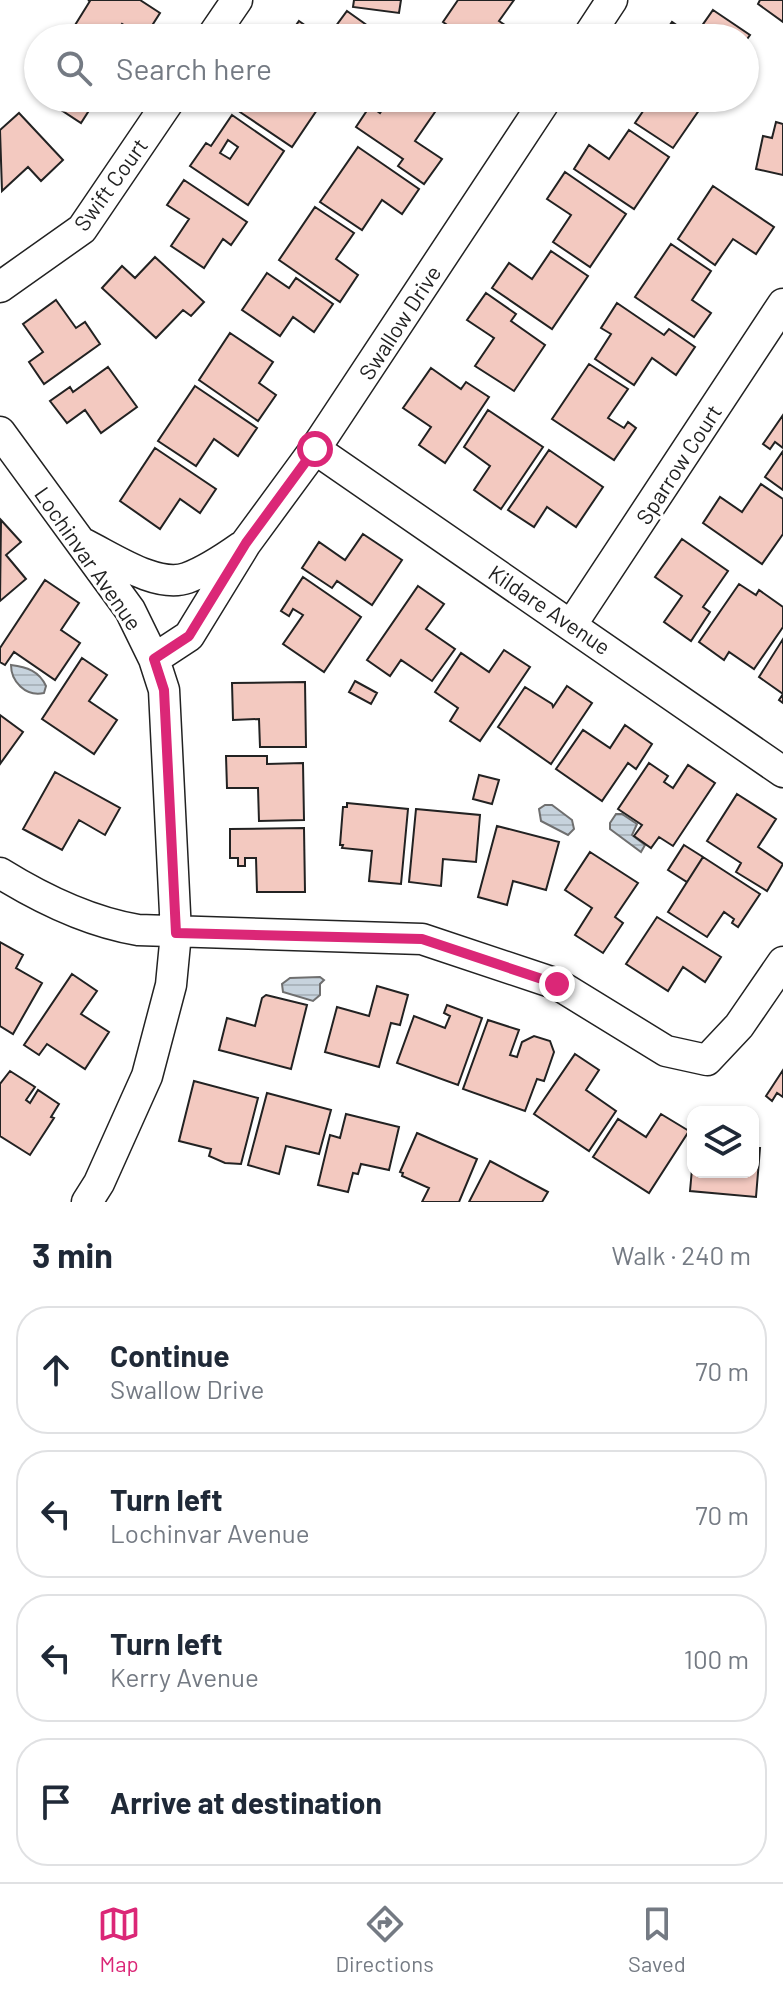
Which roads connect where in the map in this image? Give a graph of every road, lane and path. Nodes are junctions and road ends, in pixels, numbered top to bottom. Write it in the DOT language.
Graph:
graph roads {
  1 [pos="237,0"];
  2 [pos="612,0"];
  3 [pos="221,24"];
  4 [pos="596,24"];
  5 [pos="161,112"];
  6 [pos="538,112"];
  7 [pos="0,287"];
  8 [pos="783,304"];
  9 [pos="0,432"];
  10 [pos="315,449"];
  11 [pos="77,541"];
  12 [pos="246,543"];
  13 [pos="572,624"];
  14 [pos="154,659"];
  15 [pos="783,772"];
  16 [pos="0,873"];
  17 [pos="176,933"];
  18 [pos="783,962"];
  19 [pos="87,1202"];
  1 -- 3 [label="street"];
  2 -- 4 [label="street"];
  5 -- 7 [label="street, Swift Court"];
  6 -- 10 [label="street, Swallow Drive"];
  8 -- 13 [label="street, Sparrow Court"];
  9 -- 11 [label="street, Lochinvar Avenue"];
  10 -- 12 [label="street, Swallow Drive"];
  10 -- 13 [label="street, Kildare Avenue"];
  11 -- 12 [label="street, Swallow Drive"];
  11 -- 14 [label="street, Lochinvar Avenue"];
  12 -- 14 [label="street, Swallow Drive"];
  13 -- 15 [label="street, Kildare Avenue"];
  14 -- 17 [label="street, Lochinvar Avenue"];
  16 -- 17 [label="street"];
  17 -- 18 [label="street"];
  17 -- 19 [label="street, Lochinvar Avenue"];
}
